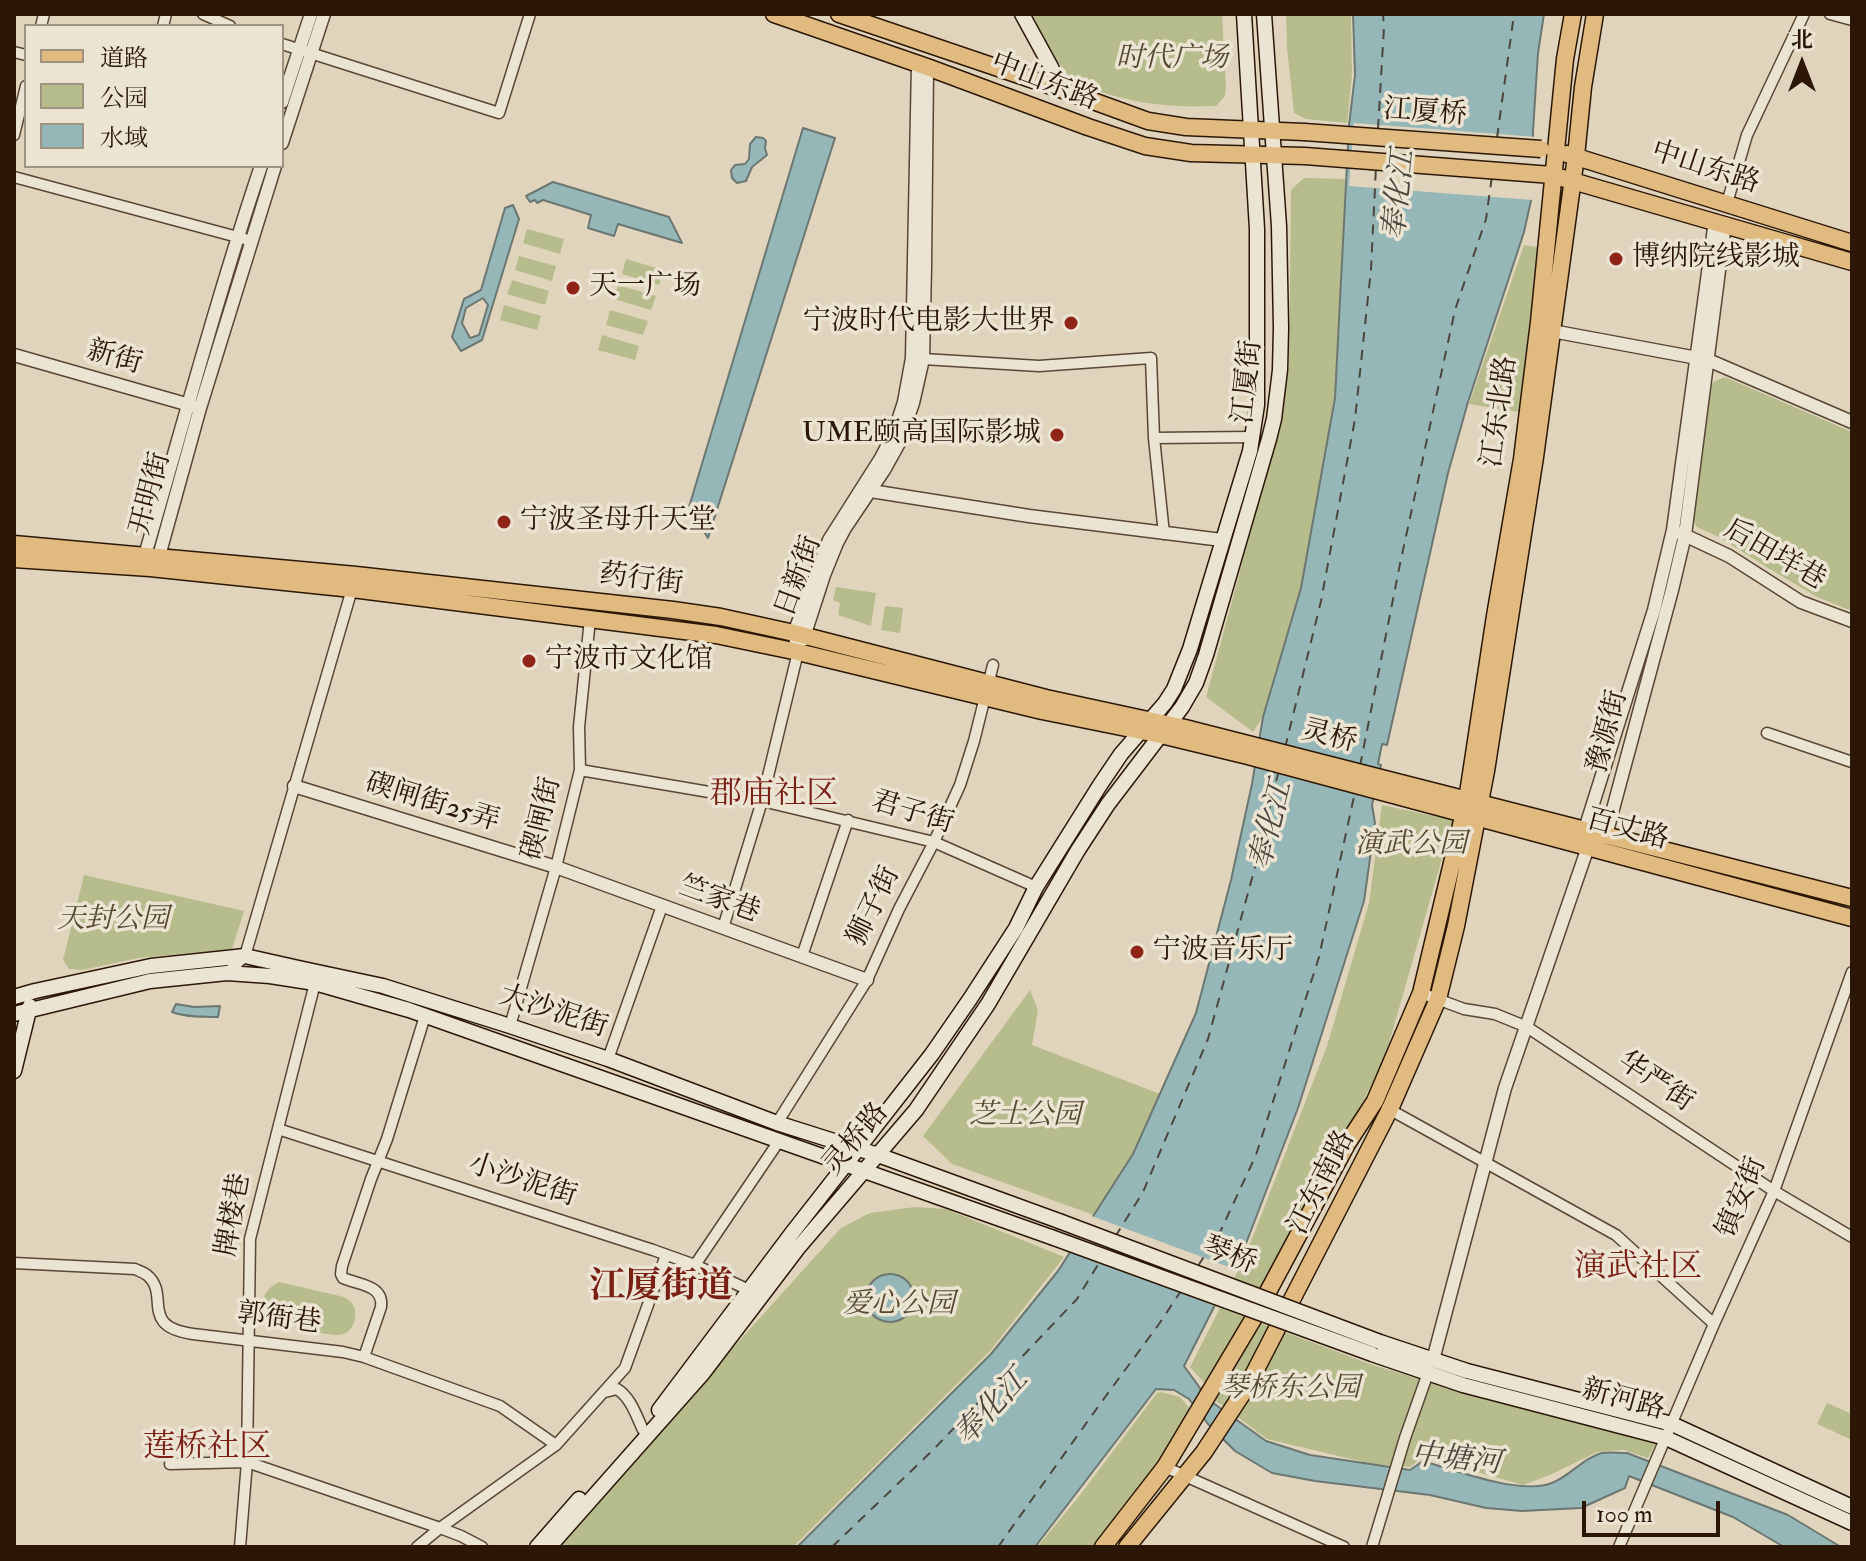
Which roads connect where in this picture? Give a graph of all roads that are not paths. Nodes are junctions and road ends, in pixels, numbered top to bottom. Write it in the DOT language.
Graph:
graph roads {
  1 [pos="203,14"];
  2 [pos="311,14"];
  3 [pos="324,14"];
  4 [pos="530,14"];
  5 [pos="774,14"];
  6 [pos="839,14"];
  7 [pos="1022,14"];
  8 [pos="1244,14"];
  9 [pos="1264,14"];
  10 [pos="1573,14"];
  11 [pos="1595,14"];
  12 [pos="1804,14"];
  13 [pos="1830,14"];
  14 [pos="1852,20"];
  15 [pos="226,24"];
  16 [pos="284,45"];
  17 [pos="305,52"];
  18 [pos="922,65"];
  19 [pos="1060,89"];
  20 [pos="24,94"];
  21 [pos="284,98"];
  22 [pos="1252,130"];
  23 [pos="1273,131"];
  24 [pos="1304,132"];
  25 [pos="284,134"];
  26 [pos="14,135"];
  27 [pos="1548,150"];
  28 [pos="1253,155"];
  29 [pos="1274,155"];
  30 [pos="1305,156"];
  31 [pos="1576,156"];
  32 [pos="260,168"];
  33 [pos="274,168"];
  34 [pos="1546,175"];
  35 [pos="14,177"];
  36 [pos="1572,180"];
  37 [pos="1727,203"];
  38 [pos="1720,222"];
  39 [pos="237,237"];
  40 [pos="251,241"];
  41 [pos="1852,243"];
  42 [pos="1852,262"];
  43 [pos="1552,331"];
  44 [pos="14,355"];
  45 [pos="1702,358"];
  46 [pos="923,359"];
  47 [pos="194,406"];
  48 [pos="1852,422"];
  49 [pos="1253,437"];
  50 [pos="1154,438"];
  51 [pos="871,491"];
  52 [pos="1679,532"];
  53 [pos="1164,534"];
  54 [pos="1222,540"];
  55 [pos="14,544"];
  56 [pos="14,559"];
  57 [pos="151,560"];
  58 [pos="352,589"];
  59 [pos="590,619"];
  60 [pos="1852,621"];
  61 [pos="800,634"];
  62 [pos="798,652"];
  63 [pos="993,665"];
  64 [pos="988,690"];
  65 [pos="1156,728"];
  66 [pos="1767,733"];
  67 [pos="1249,750"];
  68 [pos="1852,762"];
  69 [pos="580,770"];
  70 [pos="294,786"];
  71 [pos="1392,787"];
  72 [pos="762,801"];
  73 [pos="1472,809"];
  74 [pos="848,820"];
  75 [pos="1585,829"];
  76 [pos="1606,835"];
  77 [pos="934,842"];
  78 [pos="1588,847"];
  79 [pos="556,867"];
  80 [pos="1036,887"];
  81 [pos="1852,898"];
  82 [pos="662,906"];
  83 [pos="1852,918"];
  84 [pos="723,928"];
  85 [pos="245,956"];
  86 [pos="802,956"];
  87 [pos="1852,972"];
  88 [pos="227,973"];
  89 [pos="867,980"];
  90 [pos="315,983"];
  91 [pos="35,991"];
  92 [pos="1421,993"];
  93 [pos="14,997"];
  94 [pos="1438,999"];
  95 [pos="22,1012"];
  96 [pos="425,1016"];
  97 [pos="510,1026"];
  98 [pos="1527,1027"];
  99 [pos="608,1059"];
  100 [pos="14,1071"];
  101 [pos="1375,1101"];
  102 [pos="1390,1109"];
  103 [pos="777,1123"];
  104 [pos="278,1129"];
  105 [pos="779,1141"];
  106 [pos="858,1149"];
  107 [pos="878,1155"];
  108 [pos="380,1161"];
  109 [pos="1485,1162"];
  110 [pos="846,1164"];
  111 [pos="865,1171"];
  112 [pos="1774,1191"];
  113 [pos="1059,1221"];
  114 [pos="1051,1237"];
  115 [pos="1852,1237"];
  116 [pos="666,1255"];
  117 [pos="14,1263"];
  118 [pos="695,1265"];
  119 [pos="749,1290"];
  120 [pos="1714,1324"];
  121 [pos="248,1340"];
  122 [pos="1376,1348"];
  123 [pos="364,1357"];
  124 [pos="1430,1367"];
  125 [pos="603,1393"];
  126 [pos="643,1430"];
  127 [pos="1669,1431"];
  128 [pos="556,1445"];
  129 [pos="247,1462"];
  130 [pos="170,1464"];
  131 [pos="1165,1467"];
  132 [pos="1185,1476"];
  133 [pos="1852,1507"];
  134 [pos="1852,1523"];
  135 [pos="440,1528"];
  136 [pos="240,1547"];
  137 [pos="417,1547"];
  138 [pos="482,1547"];
  139 [pos="537,1547"];
  140 [pos="549,1547"];
  141 [pos="1103,1547"];
  142 [pos="1127,1547"];
  143 [pos="1344,1547"];
  144 [pos="1372,1547"];
  145 [pos="1619,1547"];
  1 -- 15 [label="street"];
  2 -- 17 [label="street"];
  3 -- 17 [label="street"];
  4 -- 17 [label="street"];
  5 -- 18 [label="main road, 中山东路"];
  6 -- 19 [label="main road, 中山东路"];
  7 -- 19 [label="main road"];
  8 -- 22 [label="main road, 江厦街"];
  9 -- 23 [label="main road, 江厦街"];
  10 -- 27 [label="main road, 江东北路"];
  11 -- 31 [label="main road, 江东北路"];
  12 -- 37 [label="street"];
  13 -- 14 [label="street"];
  16 -- 17 [label="street"];
  17 -- 21 [label="street"];
  17 -- 25 [label="street"];
  18 -- 28 [label="main road, 中山东路"];
  18 -- 46 [label="street, 日新街"];
  18 -- 61 [label="street, 日新街"];
  19 -- 22 [label="main road, 中山东路"];
  20 -- 26 [label="street"];
  22 -- 23 [label="main road, 中山东路"];
  22 -- 28 [label="main road, 江厦街"];
  23 -- 24 [label="main road, 中山东路"];
  23 -- 29 [label="main road, 江厦街"];
  24 -- 27 [label="main road, 江厦桥, bridge"];
  27 -- 31 [label="main road, 中山东路"];
  27 -- 34 [label="main road, 江东北路"];
  28 -- 29 [label="main road, 中山东路"];
  28 -- 49 [label="main road, 江厦街"];
  29 -- 30 [label="main road, 中山东路"];
  29 -- 65 [label="main road, 江厦街"];
  30 -- 34 [label="main road, 江厦桥"];
  31 -- 36 [label="main road, 江东北路"];
  31 -- 37 [label="main road, 中山东路"];
  32 -- 39 [label="street, 开明街"];
  33 -- 40 [label="street, 开明街"];
  34 -- 36 [label="main road, 中山东路"];
  34 -- 73 [label="main road, 江东北路"];
  35 -- 39 [label="street"];
  36 -- 38 [label="main road, 中山东路"];
  36 -- 43 [label="main road, 江东北路"];
  37 -- 41 [label="main road, 中山东路"];
  38 -- 42 [label="main road, 中山东路"];
  38 -- 45 [label="street, 豫源街"];
  39 -- 40 [label="street"];
  39 -- 47 [label="street, 开明街"];
  40 -- 47 [label="street, 开明街"];
  43 -- 45 [label="street"];
  43 -- 73 [label="main road, 江东北路"];
  44 -- 47 [label="street, 新街"];
  45 -- 48 [label="street"];
  45 -- 52 [label="street, 豫源街"];
  46 -- 50 [label="street"];
  46 -- 51 [label="street, 日新街"];
  47 -- 57 [label="street, 开明街"];
  49 -- 50 [label="street"];
  49 -- 54 [label="main road, 江厦街"];
  50 -- 53 [label="street"];
  51 -- 53 [label="street"];
  51 -- 61 [label="street, 日新街"];
  52 -- 60 [label="street, 后田垟巷"];
  52 -- 75 [label="street, 豫源街"];
  52 -- 76 [label="street, 豫源街"];
  53 -- 54 [label="street"];
  54 -- 65 [label="main road, 江厦街"];
  55 -- 57 [label="main road, 药行街"];
  56 -- 57 [label="main road, 药行街"];
  57 -- 58 [label="main road, 药行街"];
  57 -- 61 [label="main road, 药行街"];
  58 -- 59 [label="main road, 药行街"];
  58 -- 70 [label="street"];
  59 -- 62 [label="main road, 药行街"];
  59 -- 69 [label="street, 碶闸街"];
  61 -- 62 [label="street, 日新街"];
  61 -- 64 [label="main road, 药行街"];
  62 -- 64 [label="main road, 药行街"];
  62 -- 72 [label="street"];
  63 -- 64 [label="street, 狮子街"];
  64 -- 65 [label="main road, 药行街"];
  64 -- 77 [label="street, 狮子街"];
  65 -- 67 [label="main road, 药行街"];
  65 -- 80 [label="main road, 灵桥路"];
  65 -- 107 [label="main road, 灵桥路"];
  66 -- 68 [label="street"];
  67 -- 71 [label="main road, 灵桥"];
  69 -- 72 [label="street, 君子街"];
  69 -- 79 [label="street, 碶闸街"];
  70 -- 79 [label="street, 碶闸街25弄"];
  70 -- 85 [label="street"];
  71 -- 73 [label="main road, 百丈路"];
  71 -- 73 [label="main road, 百丈路"];
  72 -- 74 [label="street, 君子街"];
  72 -- 84 [label="street"];
  73 -- 75 [label="main road, 百丈路"];
  73 -- 78 [label="main road, 百丈路"];
  73 -- 92 [label="main road, 江东南路"];
  73 -- 94 [label="main road, 江东南路"];
  74 -- 77 [label="street, 君子街"];
  74 -- 86 [label="street"];
  75 -- 76 [label="main road, 百丈路"];
  75 -- 78 [label="street, 豫源街"];
  76 -- 78 [label="street"];
  76 -- 81 [label="main road, 百丈路"];
  77 -- 80 [label="street, 君子街"];
  77 -- 89 [label="street, 狮子街"];
  78 -- 83 [label="main road, 百丈路"];
  78 -- 98 [label="street"];
  79 -- 82 [label="street, 竺家巷"];
  79 -- 97 [label="street, 碶闸街"];
  80 -- 106 [label="main road, 灵桥路"];
  82 -- 84 [label="street, 竺家巷"];
  82 -- 99 [label="street"];
  84 -- 86 [label="street, 竺家巷"];
  85 -- 88 [label="street"];
  85 -- 91 [label="main road, 大沙泥街"];
  85 -- 97 [label="main road, 大沙泥街"];
  86 -- 89 [label="street, 竺家巷"];
  87 -- 112 [label="street, 镇安街"];
  88 -- 90 [label="main road, 大沙泥街"];
  88 -- 95 [label="main road, 大沙泥街"];
  89 -- 103 [label="street, 狮子街"];
  90 -- 96 [label="main road, 大沙泥街"];
  90 -- 104 [label="street, 牌楼巷"];
  91 -- 93 [label="main road, 大沙泥街"];
  91 -- 95 [label="main road"];
  92 -- 94 [label="street, 华严街"];
  92 -- 101 [label="main road, 江东南路"];
  94 -- 98 [label="street, 华严街"];
  94 -- 102 [label="main road, 江东南路"];
  95 -- 100 [label="main road"];
  96 -- 105 [label="main road, 大沙泥街"];
  96 -- 108 [label="street"];
  97 -- 99 [label="main road, 大沙泥街"];
  98 -- 109 [label="street"];
  98 -- 112 [label="street, 华严街"];
  99 -- 103 [label="main road, 大沙泥街"];
  101 -- 102 [label="street"];
  101 -- 131 [label="main road, 江东南路"];
  102 -- 109 [label="street"];
  102 -- 132 [label="main road, 江东南路"];
  103 -- 106 [label="main road, 大沙泥街"];
  104 -- 108 [label="street, 小沙泥街"];
  104 -- 121 [label="street, 牌楼巷"];
  105 -- 110 [label="main road, 大沙泥街"];
  105 -- 118 [label="street"];
  106 -- 107 [label="main road, 大沙泥街"];
  106 -- 110 [label="main road, 灵桥路"];
  107 -- 111 [label="main road, 灵桥路"];
  107 -- 113 [label="main road, 大沙泥街"];
  108 -- 116 [label="street, 小沙泥街"];
  108 -- 123 [label="street"];
  109 -- 120 [label="street"];
  109 -- 124 [label="street"];
  110 -- 111 [label="main road, 大沙泥街"];
  110 -- 119 [label="main road, 灵桥路"];
  111 -- 114 [label="main road, 大沙泥街"];
  111 -- 140 [label="main road, 灵桥路"];
  112 -- 115 [label="street, 华严街"];
  112 -- 120 [label="street, 镇安街"];
  113 -- 122 [label="main road, 琴桥, bridge"];
  114 -- 122 [label="main road, 琴桥, bridge"];
  116 -- 118 [label="street, 小沙泥街"];
  116 -- 125 [label="street"];
  117 -- 121 [label="street, 郭衙巷"];
  118 -- 119 [label="street, 小沙泥街"];
  119 -- 126 [label="main road, 灵桥路"];
  120 -- 127 [label="street, 镇安街"];
  121 -- 123 [label="street, 郭衙巷"];
  121 -- 129 [label="street, 牌楼巷"];
  122 -- 124 [label="main road, 新河路"];
  123 -- 128 [label="street, 郭衙巷"];
  124 -- 127 [label="main road, 新河路"];
  124 -- 144 [label="street"];
  125 -- 126 [label="street"];
  125 -- 128 [label="street"];
  126 -- 139 [label="main road, 灵桥路"];
  127 -- 133 [label="main road, 新河路"];
  127 -- 134 [label="main road, 新河路"];
  127 -- 145 [label="street, 镇安街"];
  128 -- 135 [label="street"];
  129 -- 130 [label="street"];
  129 -- 135 [label="street"];
  129 -- 136 [label="street, 牌楼巷"];
  131 -- 132 [label="street"];
  131 -- 141 [label="main road, 江东南路"];
  132 -- 142 [label="main road, 江东南路"];
  132 -- 143 [label="street"];
  135 -- 137 [label="street"];
  135 -- 138 [label="street"];
}
